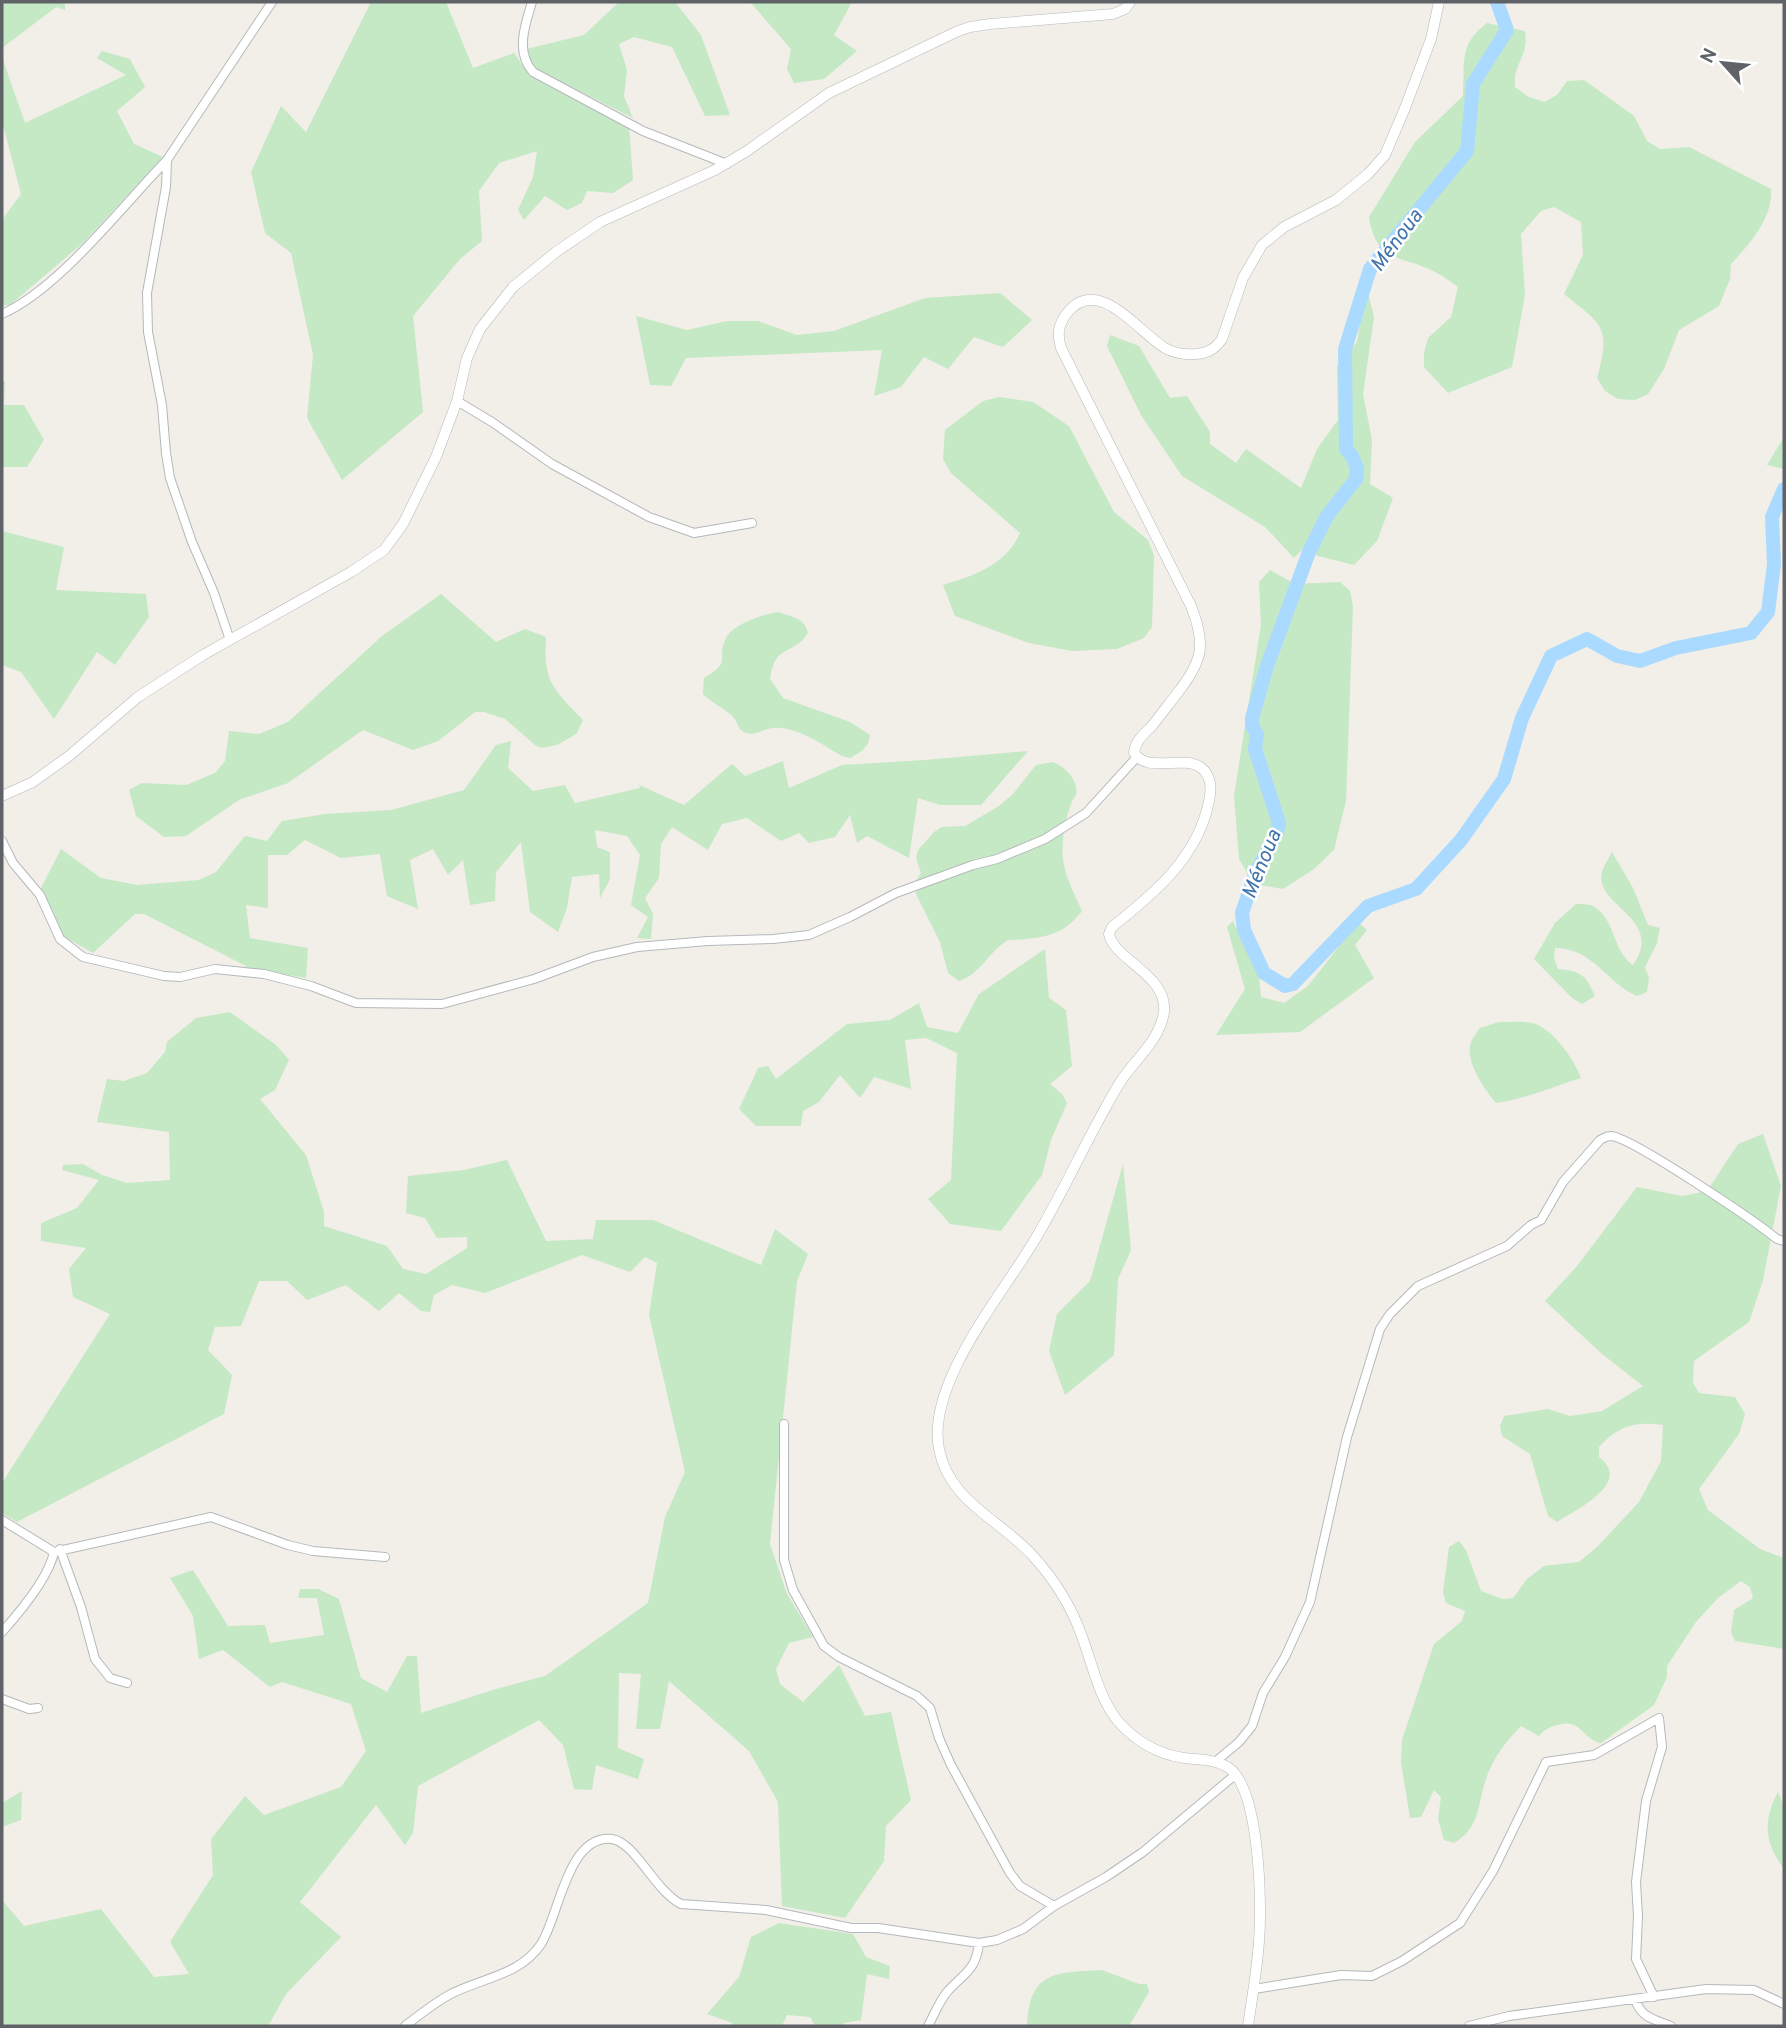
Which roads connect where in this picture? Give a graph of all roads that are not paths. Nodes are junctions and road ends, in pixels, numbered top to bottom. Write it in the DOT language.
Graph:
graph roads {
  1 [pos="272,2"];
  2 [pos="532,2"];
  3 [pos="1130,2"];
  4 [pos="1439,2"];
  5 [pos="167,160"];
  6 [pos="727,163"];
  7 [pos="2,314"];
  8 [pos="457,401"];
  9 [pos="752,523"];
  10 [pos="230,640"];
  11 [pos="1137,757"];
  12 [pos="2,796"];
  13 [pos="2,841"];
  14 [pos="1784,1241"];
  15 [pos="784,1424"];
  16 [pos="2,1520"];
  17 [pos="57,1550"];
  18 [pos="385,1557"];
  19 [pos="2,1632"];
  20 [pos="127,1684"];
  21 [pos="2,1699"];
  22 [pos="38,1708"];
  23 [pos="1216,1762"];
  24 [pos="1236,1775"];
  25 [pos="1054,1906"];
  26 [pos="979,1943"];
  27 [pos="1254,1989"];
  28 [pos="1654,1997"];
  29 [pos="1635,1999"];
  30 [pos="1784,2004"];
  31 [pos="405,2026"];
  32 [pos="928,2026"];
  33 [pos="1248,2026"];
  34 [pos="1469,2026"];
  35 [pos="1671,2026"];
  1 -- 5 [label="street"];
  2 -- 6 [label="street"];
  3 -- 6 [label="street"];
  4 -- 11 [label="street"];
  5 -- 7 [label="street"];
  5 -- 10 [label="street"];
  6 -- 8 [label="street"];
  8 -- 9 [label="street"];
  8 -- 10 [label="street"];
  10 -- 12 [label="street"];
  11 -- 13 [label="street"];
  11 -- 23 [label="street"];
  14 -- 23 [label="street"];
  15 -- 25 [label="street"];
  16 -- 17 [label="street"];
  17 -- 18 [label="street"];
  17 -- 19 [label="street"];
  17 -- 20 [label="street"];
  21 -- 22 [label="street"];
  23 -- 24 [label="street"];
  24 -- 25 [label="street"];
  24 -- 27 [label="street"];
  25 -- 26 [label="street"];
  26 -- 31 [label="street"];
  26 -- 32 [label="street"];
  27 -- 28 [label="street"];
  27 -- 33 [label="street"];
  28 -- 29 [label="street"];
  28 -- 30 [label="street"];
  29 -- 34 [label="street"];
  29 -- 35 [label="street"];
}
